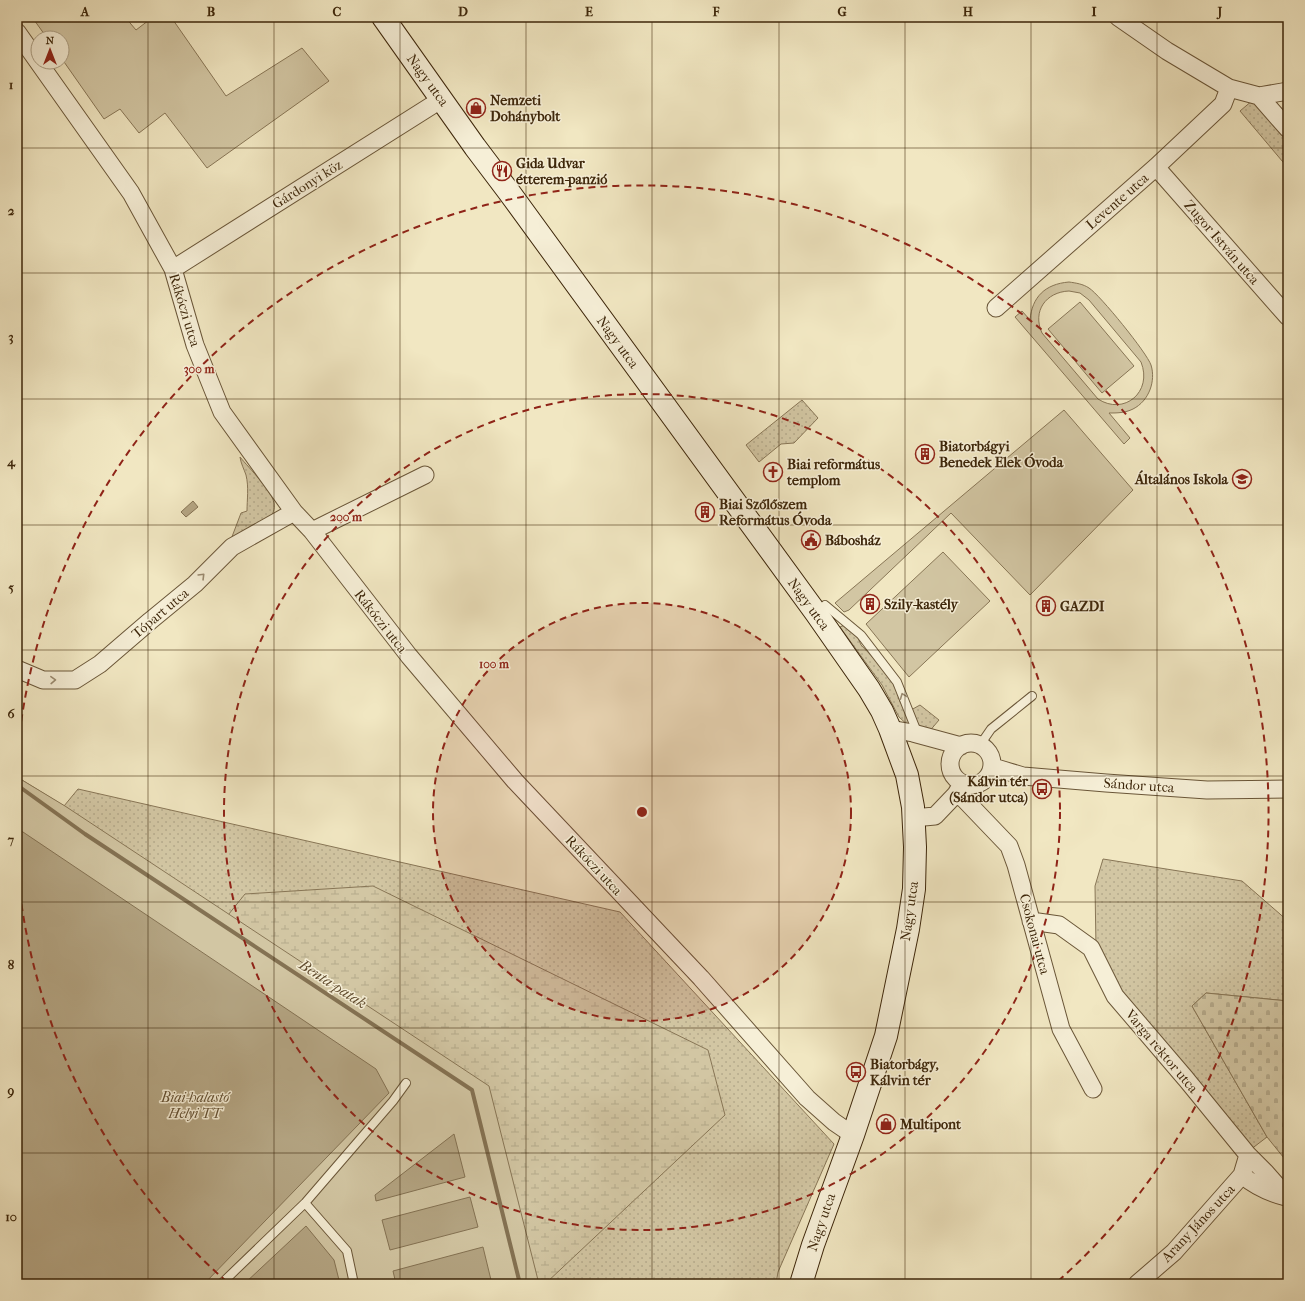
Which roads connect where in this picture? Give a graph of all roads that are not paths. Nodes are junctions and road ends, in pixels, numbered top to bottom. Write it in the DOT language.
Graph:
graph roads {
  1 [pos="383,17"];
  2 [pos="1118,17"];
  3 [pos="17,32"];
  4 [pos="1229,88"];
  5 [pos="1288,91"];
  6 [pos="1259,96"];
  7 [pos="442,99"];
  8 [pos="1288,129"];
  9 [pos="1156,166"];
  10 [pos="173,269"];
  11 [pos="996,308"];
  12 [pos="1288,317"];
  13 [pos="425,475"];
  14 [pos="294,512"];
  15 [pos="312,531"];
  16 [pos="825,604"];
  17 [pos="17,669"];
  18 [pos="1032,696"];
  19 [pos="890,729"];
  20 [pos="913,733"];
  21 [pos="980,745"];
  22 [pos="961,746"];
  23 [pos="993,767"];
  24 [pos="959,789"];
  25 [pos="1288,789"];
  26 [pos="913,818"];
  27 [pos="1031,921"];
  28 [pos="406,1083"];
  29 [pos="1093,1089"];
  30 [pos="852,1135"];
  31 [pos="1248,1155"];
  32 [pos="1242,1175"];
  33 [pos="1288,1198"];
  34 [pos="305,1203"];
  35 [pos="221,1284"];
  36 [pos="354,1284"];
  37 [pos="801,1284"];
  38 [pos="1137,1284"];
  1 -- 7 [label="main road, Nagy utca"];
  2 -- 4 [label="street"];
  3 -- 10 [label="street, Rákóczi utca"];
  4 -- 6 [label="street"];
  4 -- 9 [label="street, Levente utca"];
  5 -- 6 [label="street"];
  6 -- 8 [label="street"];
  7 -- 10 [label="street, Gárdonyi köz"];
  7 -- 19 [label="main road, Nagy utca"];
  9 -- 11 [label="street, Levente utca"];
  9 -- 12 [label="street, Zugor István utca"];
  10 -- 14 [label="street, Rákóczi utca"];
  13 -- 15 [label="street"];
  14 -- 15 [label="street, Rákóczi utca"];
  17 -- 14 [label="street, Tópart utca, one-way"];
  15 -- 30 [label="street, Rákóczi utca"];
  20 -- 16 [label="lane, one-way"];
  18 -- 21 [label="lane"];
  19 -- 20 [label="street"];
  19 -- 26 [label="main road, Nagy utca"];
  20 -- 22 [label="street"];
  21 -- 22 [label="street"];
  21 -- 23 [label="street"];
  22 -- 24 [label="street"];
  23 -- 24 [label="street"];
  23 -- 25 [label="street, Sándor utca"];
  24 -- 26 [label="street"];
  24 -- 27 [label="street, Csokonai utca"];
  26 -- 30 [label="main road, Nagy utca"];
  27 -- 29 [label="street, Csokonai utca"];
  27 -- 31 [label="street, Varga rektor utca"];
  28 -- 34 [label="lane"];
  30 -- 37 [label="main road, Nagy utca"];
  31 -- 32 [label="street, Arany János utca"];
  31 -- 33 [label="street, Varga rektor utca"];
  32 -- 33 [label="street"];
  32 -- 38 [label="street, Arany János utca"];
  34 -- 35 [label="lane"];
  34 -- 36 [label="lane"];
}
